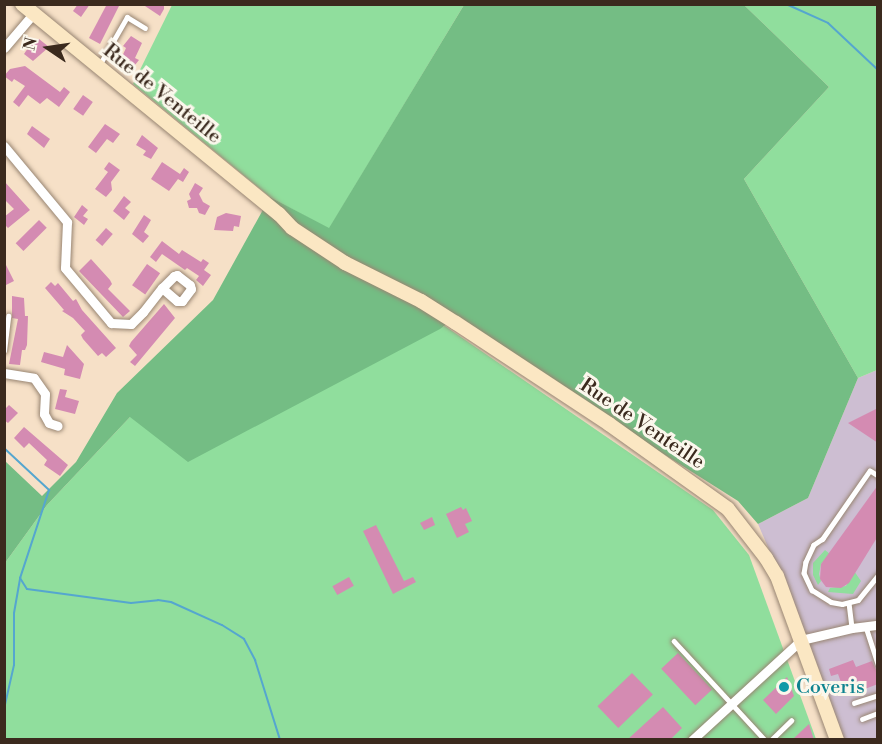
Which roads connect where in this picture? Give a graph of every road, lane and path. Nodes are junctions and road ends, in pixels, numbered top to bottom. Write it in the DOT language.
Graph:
graph roads {
  1 [pos="28,9"];
  2 [pos="145,28"];
  3 [pos="4,48"];
  4 [pos="98,67"];
  5 [pos="4,146"];
  6 [pos="162,288"];
  7 [pos="8,316"];
  8 [pos="4,351"];
  9 [pos="4,374"];
  10 [pos="58,426"];
  11 [pos="878,476"];
  12 [pos="878,575"];
  13 [pos="849,603"];
  14 [pos="878,625"];
  15 [pos="866,626"];
  16 [pos="852,628"];
  17 [pos="801,640"];
  18 [pos="674,641"];
  19 [pos="878,665"];
  20 [pos="878,695"];
  21 [pos="854,703"];
  22 [pos="731,704"];
  23 [pos="878,713"];
  24 [pos="862,719"];
  25 [pos="791,722"];
  26 [pos="692,740"];
  27 [pos="765,740"];
  28 [pos="771,740"];
  29 [pos="837,740"];
  1 -- 3 [label="street"];
  1 -- 4 [label="street, Rue de Venteille"];
  2 -- 4 [label="lane"];
  4 -- 17 [label="street, Rue de Venteille"];
  5 -- 6 [label="street"];
  7 -- 8 [label="lane"];
  9 -- 10 [label="street"];
  11 -- 13 [label="lane"];
  12 -- 13 [label="lane"];
  13 -- 16 [label="lane"];
  14 -- 15 [label="street"];
  15 -- 16 [label="street"];
  15 -- 19 [label="lane"];
  16 -- 17 [label="street"];
  17 -- 22 [label="street"];
  17 -- 29 [label="street, Rue de Venteille"];
  18 -- 22 [label="lane"];
  20 -- 21 [label="lane"];
  22 -- 26 [label="street"];
  22 -- 27 [label="lane"];
  23 -- 24 [label="lane"];
  25 -- 28 [label="lane"];
}
